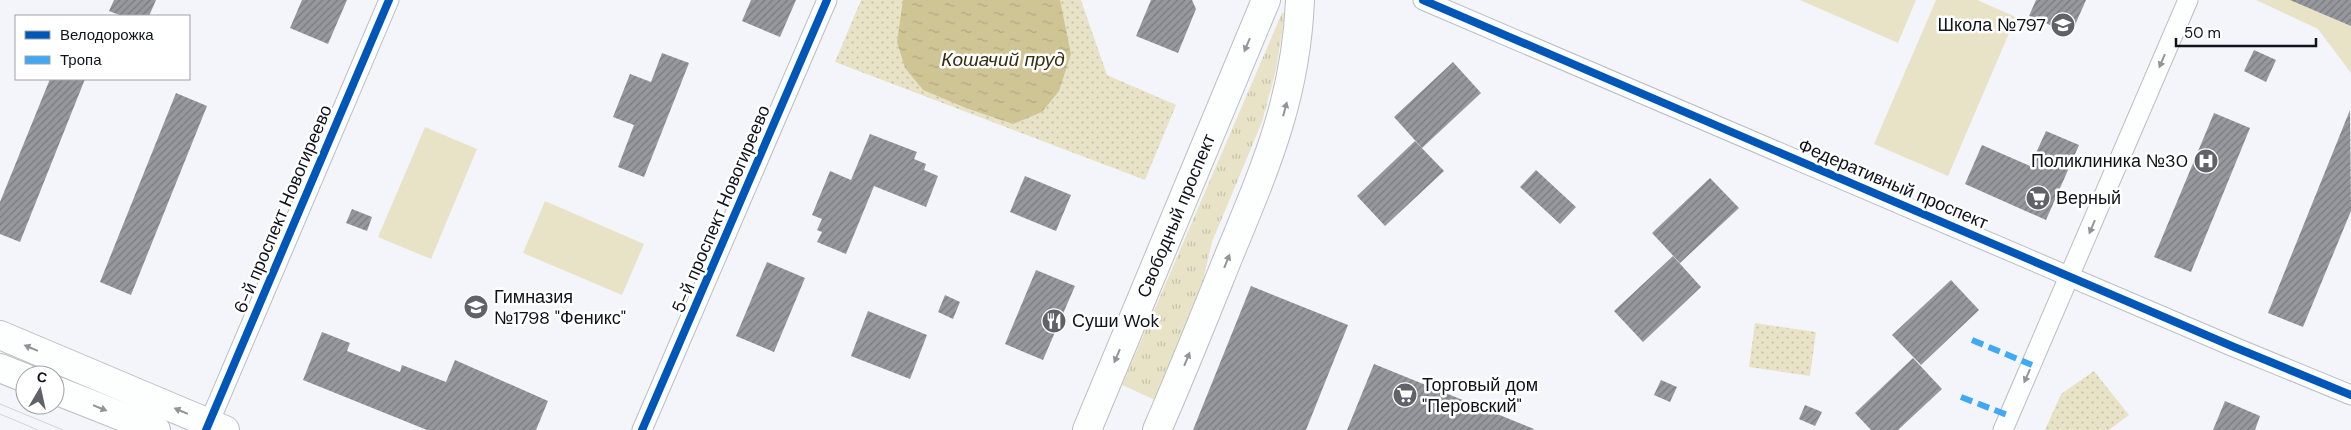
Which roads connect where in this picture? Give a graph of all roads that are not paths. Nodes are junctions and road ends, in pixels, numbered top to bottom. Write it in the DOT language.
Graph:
graph roads {
  1 [pos="389,0"];
  2 [pos="827,0"];
  3 [pos="1266,0"];
  4 [pos="1300,0"];
  5 [pos="1422,0"];
  6 [pos="2188,0"];
  7 [pos="2071,276"];
  8 [pos="0,335"];
  9 [pos="0,368"];
  10 [pos="15,374"];
  11 [pos="65,394"];
  12 [pos="2351,395"];
  13 [pos="213,427"];
  14 [pos="156,430"];
  15 [pos="642,430"];
  16 [pos="1087,430"];
  17 [pos="1157,430"];
  18 [pos="2004,430"];
  1 -- 13 [label="street, 6-й проспект Новогиреево"];
  2 -- 15 [label="street, 5-й проспект Новогиреево"];
  3 -- 16 [label="main road, Свободный проспект, one-way"];
  17 -- 4 [label="main road, one-way"];
  5 -- 7 [label="street, Федеративный проспект"];
  6 -- 7 [label="street, one-way"];
  7 -- 12 [label="street, Федеративный проспект"];
  7 -- 18 [label="street, one-way"];
  13 -- 8 [label="main road, one-way"];
  9 -- 10 [label="main road"];
  11 -- 14 [label="main road, one-way"];
}
